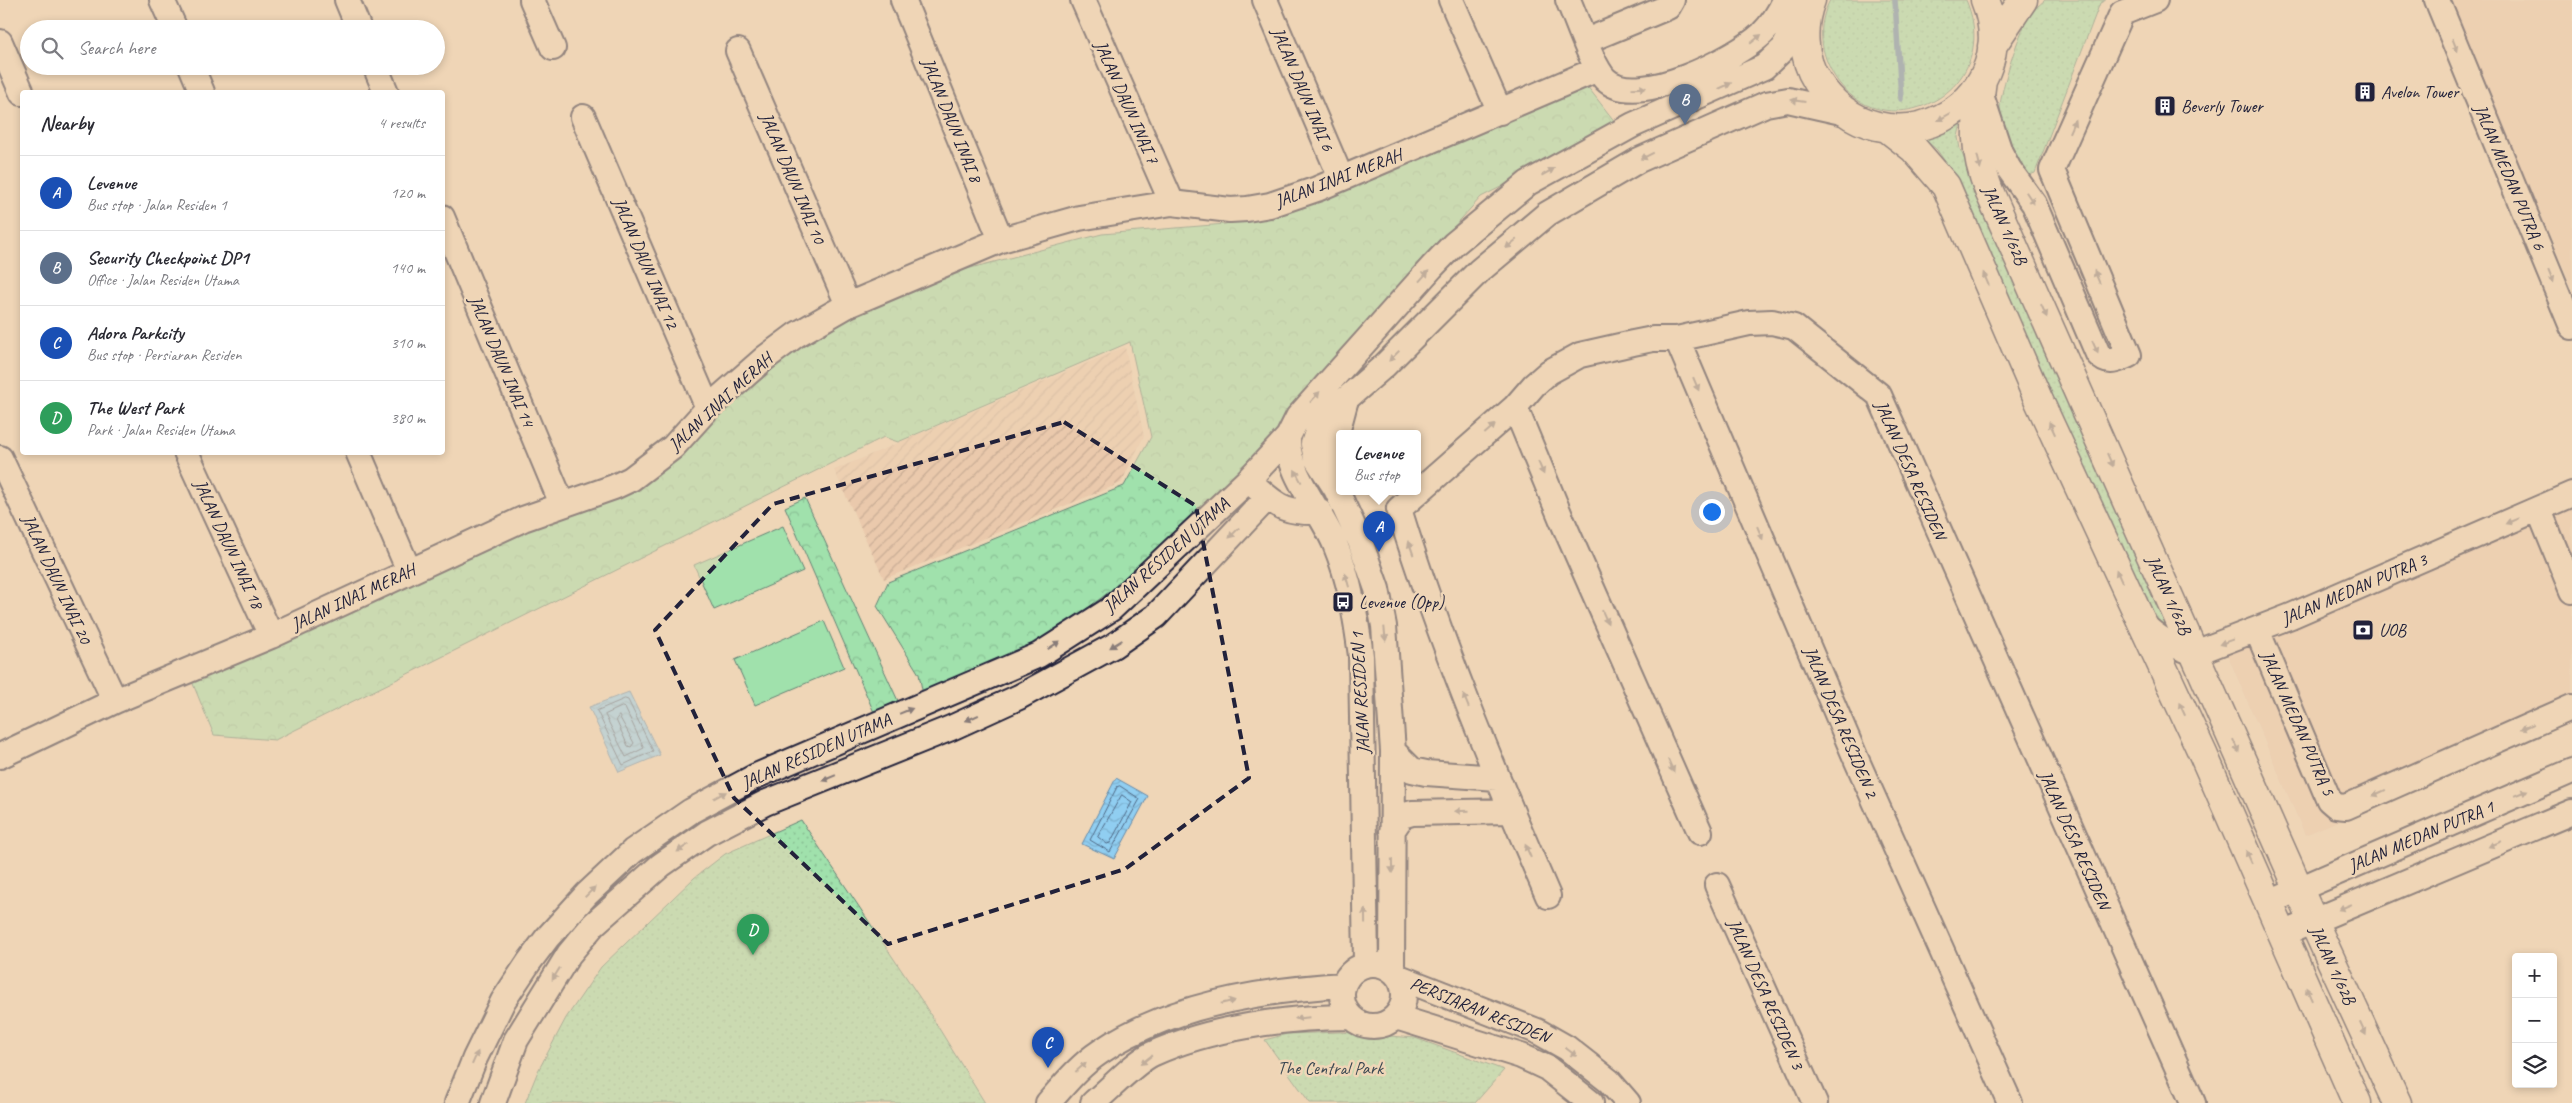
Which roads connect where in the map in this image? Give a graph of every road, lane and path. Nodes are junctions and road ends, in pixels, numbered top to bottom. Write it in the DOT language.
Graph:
graph roads {
  1 [pos="162,0"];
  2 [pos="347,0"];
  3 [pos="532,0"];
  4 [pos="903,0"];
  5 [pos="1083,0"];
  6 [pos="1265,0"];
  7 [pos="1451,0"];
  8 [pos="1568,0"];
  9 [pos="1672,0"];
  10 [pos="1984,0"];
  11 [pos="2023,0"];
  12 [pos="2155,0"];
  13 [pos="2437,0"];
  14 [pos="1802,1"];
  15 [pos="171,20"];
  16 [pos="355,20"];
  17 [pos="1586,41"];
  18 [pos="0,42"];
  19 [pos="1992,46"];
  20 [pos="553,48"];
  21 [pos="738,51"];
  22 [pos="1598,69"];
  23 [pos="195,75"];
  24 [pos="379,75"];
  25 [pos="1981,86"];
  26 [pos="21,90"];
  27 [pos="201,90"];
  28 [pos="385,90"];
  29 [pos="1500,112"];
  30 [pos="1846,113"];
  31 [pos="583,117"];
  32 [pos="1887,128"];
  33 [pos="1341,178"];
  34 [pos="1172,203"];
  35 [pos="445,224"];
  36 [pos="1001,240"];
  37 [pos="848,305"];
  38 [pos="2572,327"];
  39 [pos="1677,339"];
  40 [pos="1346,399"];
  41 [pos="1515,407"];
  42 [pos="708,408"];
  43 [pos="1338,430"];
  44 [pos="1288,437"];
  45 [pos="1336,437"];
  46 [pos="1313,444"];
  47 [pos="187,455"];
  48 [pos="359,455"];
  49 [pos="0,458"];
  50 [pos="1248,480"];
  51 [pos="1336,489"];
  52 [pos="1421,490"];
  53 [pos="2572,494"];
  54 [pos="1339,495"];
  55 [pos="1415,495"];
  56 [pos="1268,498"];
  57 [pos="562,504"];
  58 [pos="2538,510"];
  59 [pos="1320,512"];
  60 [pos="409,571"];
  61 [pos="2572,591"];
  62 [pos="2139,620"];
  63 [pos="2257,630"];
  64 [pos="271,636"];
  65 [pos="2195,653"];
  66 [pos="115,701"];
  67 [pos="2572,707"];
  68 [pos="1393,751"];
  69 [pos="0,756"];
  70 [pos="2572,771"];
  71 [pos="1497,778"];
  72 [pos="1511,811"];
  73 [pos="2572,812"];
  74 [pos="1392,831"];
  75 [pos="1700,832"];
  76 [pos="1717,885"];
  77 [pos="2299,888"];
  78 [pos="1548,896"];
  79 [pos="2269,902"];
  80 [pos="2313,921"];
  81 [pos="2283,934"];
  82 [pos="547,938"];
  83 [pos="569,954"];
  84 [pos="1366,964"];
  85 [pos="1395,973"];
  86 [pos="1343,985"];
  87 [pos="1396,1016"];
  88 [pos="1350,1017"];
  89 [pos="456,1103"];
  90 [pos="493,1103"];
  91 [pos="1048,1103"];
  92 [pos="1093,1103"];
  93 [pos="1591,1103"];
  94 [pos="1628,1103"];
  95 [pos="1814,1103"];
  96 [pos="2010,1103"];
  97 [pos="2193,1103"];
  98 [pos="2357,1103"];
  99 [pos="2397,1103"];
  1 -- 15 [label="street"];
  2 -- 16 [label="street"];
  3 -- 20 [label="street"];
  4 -- 36 [label="street, JALAN DAUN INAI 8"];
  5 -- 34 [label="street, JALAN DAUN INAI 7"];
  6 -- 33 [label="street, JALAN DAUN INAI 6"];
  7 -- 29 [label="street"];
  8 -- 17 [label="street"];
  9 -- 17 [label="street"];
  10 -- 19 [label="main road"];
  11 -- 19 [label="main road"];
  25 -- 12 [label="street, one-way"];
  13 -- 38 [label="street, JALAN MEDAN PUTRA 6, one-way"];
  22 -- 14 [label="street, one-way"];
  14 -- 30 [label="main road"];
  44 -- 14 [label="street, JALAN RESIDEN UTAMA, one-way"];
  17 -- 22 [label="street"];
  18 -- 26 [label="street"];
  19 -- 25 [label="main road"];
  21 -- 37 [label="street, JALAN DAUN INAI 10"];
  22 -- 29 [label="street, JALAN INAI MERAH"];
  23 -- 27 [label="street"];
  24 -- 28 [label="street"];
  25 -- 32 [label="main road, one-way"];
  25 -- 65 [label="main road, JALAN 1/62B, one-way"];
  29 -- 33 [label="street, JALAN INAI MERAH"];
  30 -- 32 [label="main road"];
  30 -- 40 [label="street, one-way"];
  31 -- 42 [label="street, JALAN DAUN INAI 12"];
  62 -- 32 [label="main road, JALAN 1/62B, one-way"];
  33 -- 34 [label="street, JALAN INAI MERAH"];
  34 -- 36 [label="street, JALAN INAI MERAH"];
  35 -- 57 [label="street, JALAN DAUN INAI 14"];
  36 -- 37 [label="street, JALAN INAI MERAH"];
  37 -- 42 [label="street, JALAN INAI MERAH"];
  39 -- 41 [label="street, JALAN DESA RESIDEN"];
  39 -- 96 [label="street, JALAN DESA RESIDEN 2, one-way"];
  39 -- 97 [label="street, JALAN DESA RESIDEN"];
  40 -- 43 [label="street"];
  40 -- 46 [label="street"];
  52 -- 41 [label="street, JALAN DESA RESIDEN, one-way"];
  41 -- 75 [label="street, one-way"];
  42 -- 57 [label="street, JALAN INAI MERAH"];
  44 -- 46 [label="street"];
  44 -- 50 [label="street, JALAN RESIDEN UTAMA"];
  59 -- 44 [label="street, JALAN RESIDEN 1, one-way"];
  45 -- 51 [label="street"];
  46 -- 51 [label="street, JALAN RESIDEN 1"];
  47 -- 64 [label="street, JALAN DAUN INAI 18"];
  48 -- 60 [label="street"];
  49 -- 66 [label="street, JALAN DAUN INAI 20"];
  50 -- 56 [label="street"];
  82 -- 50 [label="street, JALAN RESIDEN UTAMA, one-way"];
  53 -- 58 [label="street, JALAN MEDAN PUTRA 3"];
  54 -- 68 [label="street, JALAN RESIDEN 1, one-way"];
  71 -- 55 [label="street, JALAN DESA RESIDEN, one-way"];
  56 -- 59 [label="street"];
  56 -- 83 [label="street, JALAN RESIDEN UTAMA, one-way"];
  57 -- 60 [label="street, JALAN INAI MERAH"];
  58 -- 61 [label="street"];
  58 -- 63 [label="street, JALAN MEDAN PUTRA 3, one-way"];
  84 -- 59 [label="street, JALAN RESIDEN 1, one-way"];
  60 -- 64 [label="street, JALAN INAI MERAH"];
  62 -- 65 [label="street"];
  79 -- 62 [label="main road, JALAN 1/62B, one-way"];
  63 -- 65 [label="street, JALAN MEDAN PUTRA 3, one-way"];
  67 -- 63 [label="street, JALAN MEDAN PUTRA 5, one-way"];
  64 -- 66 [label="street, JALAN INAI MERAH"];
  65 -- 77 [label="main road, JALAN 1/62B, one-way"];
  66 -- 69 [label="street, JALAN INAI MERAH"];
  68 -- 71 [label="street"];
  68 -- 74 [label="street, JALAN RESIDEN 1"];
  77 -- 70 [label="street, JALAN MEDAN PUTRA 1, one-way"];
  71 -- 72 [label="street, JALAN DESA RESIDEN"];
  72 -- 74 [label="street, one-way"];
  78 -- 72 [label="street, JALAN DESA RESIDEN, one-way"];
  73 -- 80 [label="street, JALAN MEDAN PUTRA 1, one-way"];
  74 -- 85 [label="street, JALAN RESIDEN 1, one-way"];
  76 -- 95 [label="street, JALAN DESA RESIDEN 3"];
  77 -- 79 [label="street, JALAN MEDAN PUTRA 1"];
  77 -- 80 [label="main road, JALAN 1/62B"];
  79 -- 81 [label="main road, JALAN 1/62B"];
  80 -- 81 [label="street, JALAN MEDAN PUTRA 1"];
  80 -- 99 [label="main road, JALAN 1/62B, one-way"];
  98 -- 81 [label="main road, JALAN 1/62B, one-way"];
  82 -- 83 [label="street"];
  89 -- 82 [label="street, JALAN RESIDEN UTAMA, one-way"];
  83 -- 90 [label="street, JALAN RESIDEN UTAMA, one-way"];
  84 -- 85 [label="street"];
  84 -- 86 [label="street"];
  85 -- 87 [label="street"];
  85 -- 94 [label="street, PERSIARAN RESIDEN, one-way"];
  86 -- 88 [label="street"];
  91 -- 86 [label="street, one-way"];
  87 -- 88 [label="street"];
  87 -- 93 [label="street, PERSIARAN RESIDEN"];
  88 -- 92 [label="street, one-way"];
}
